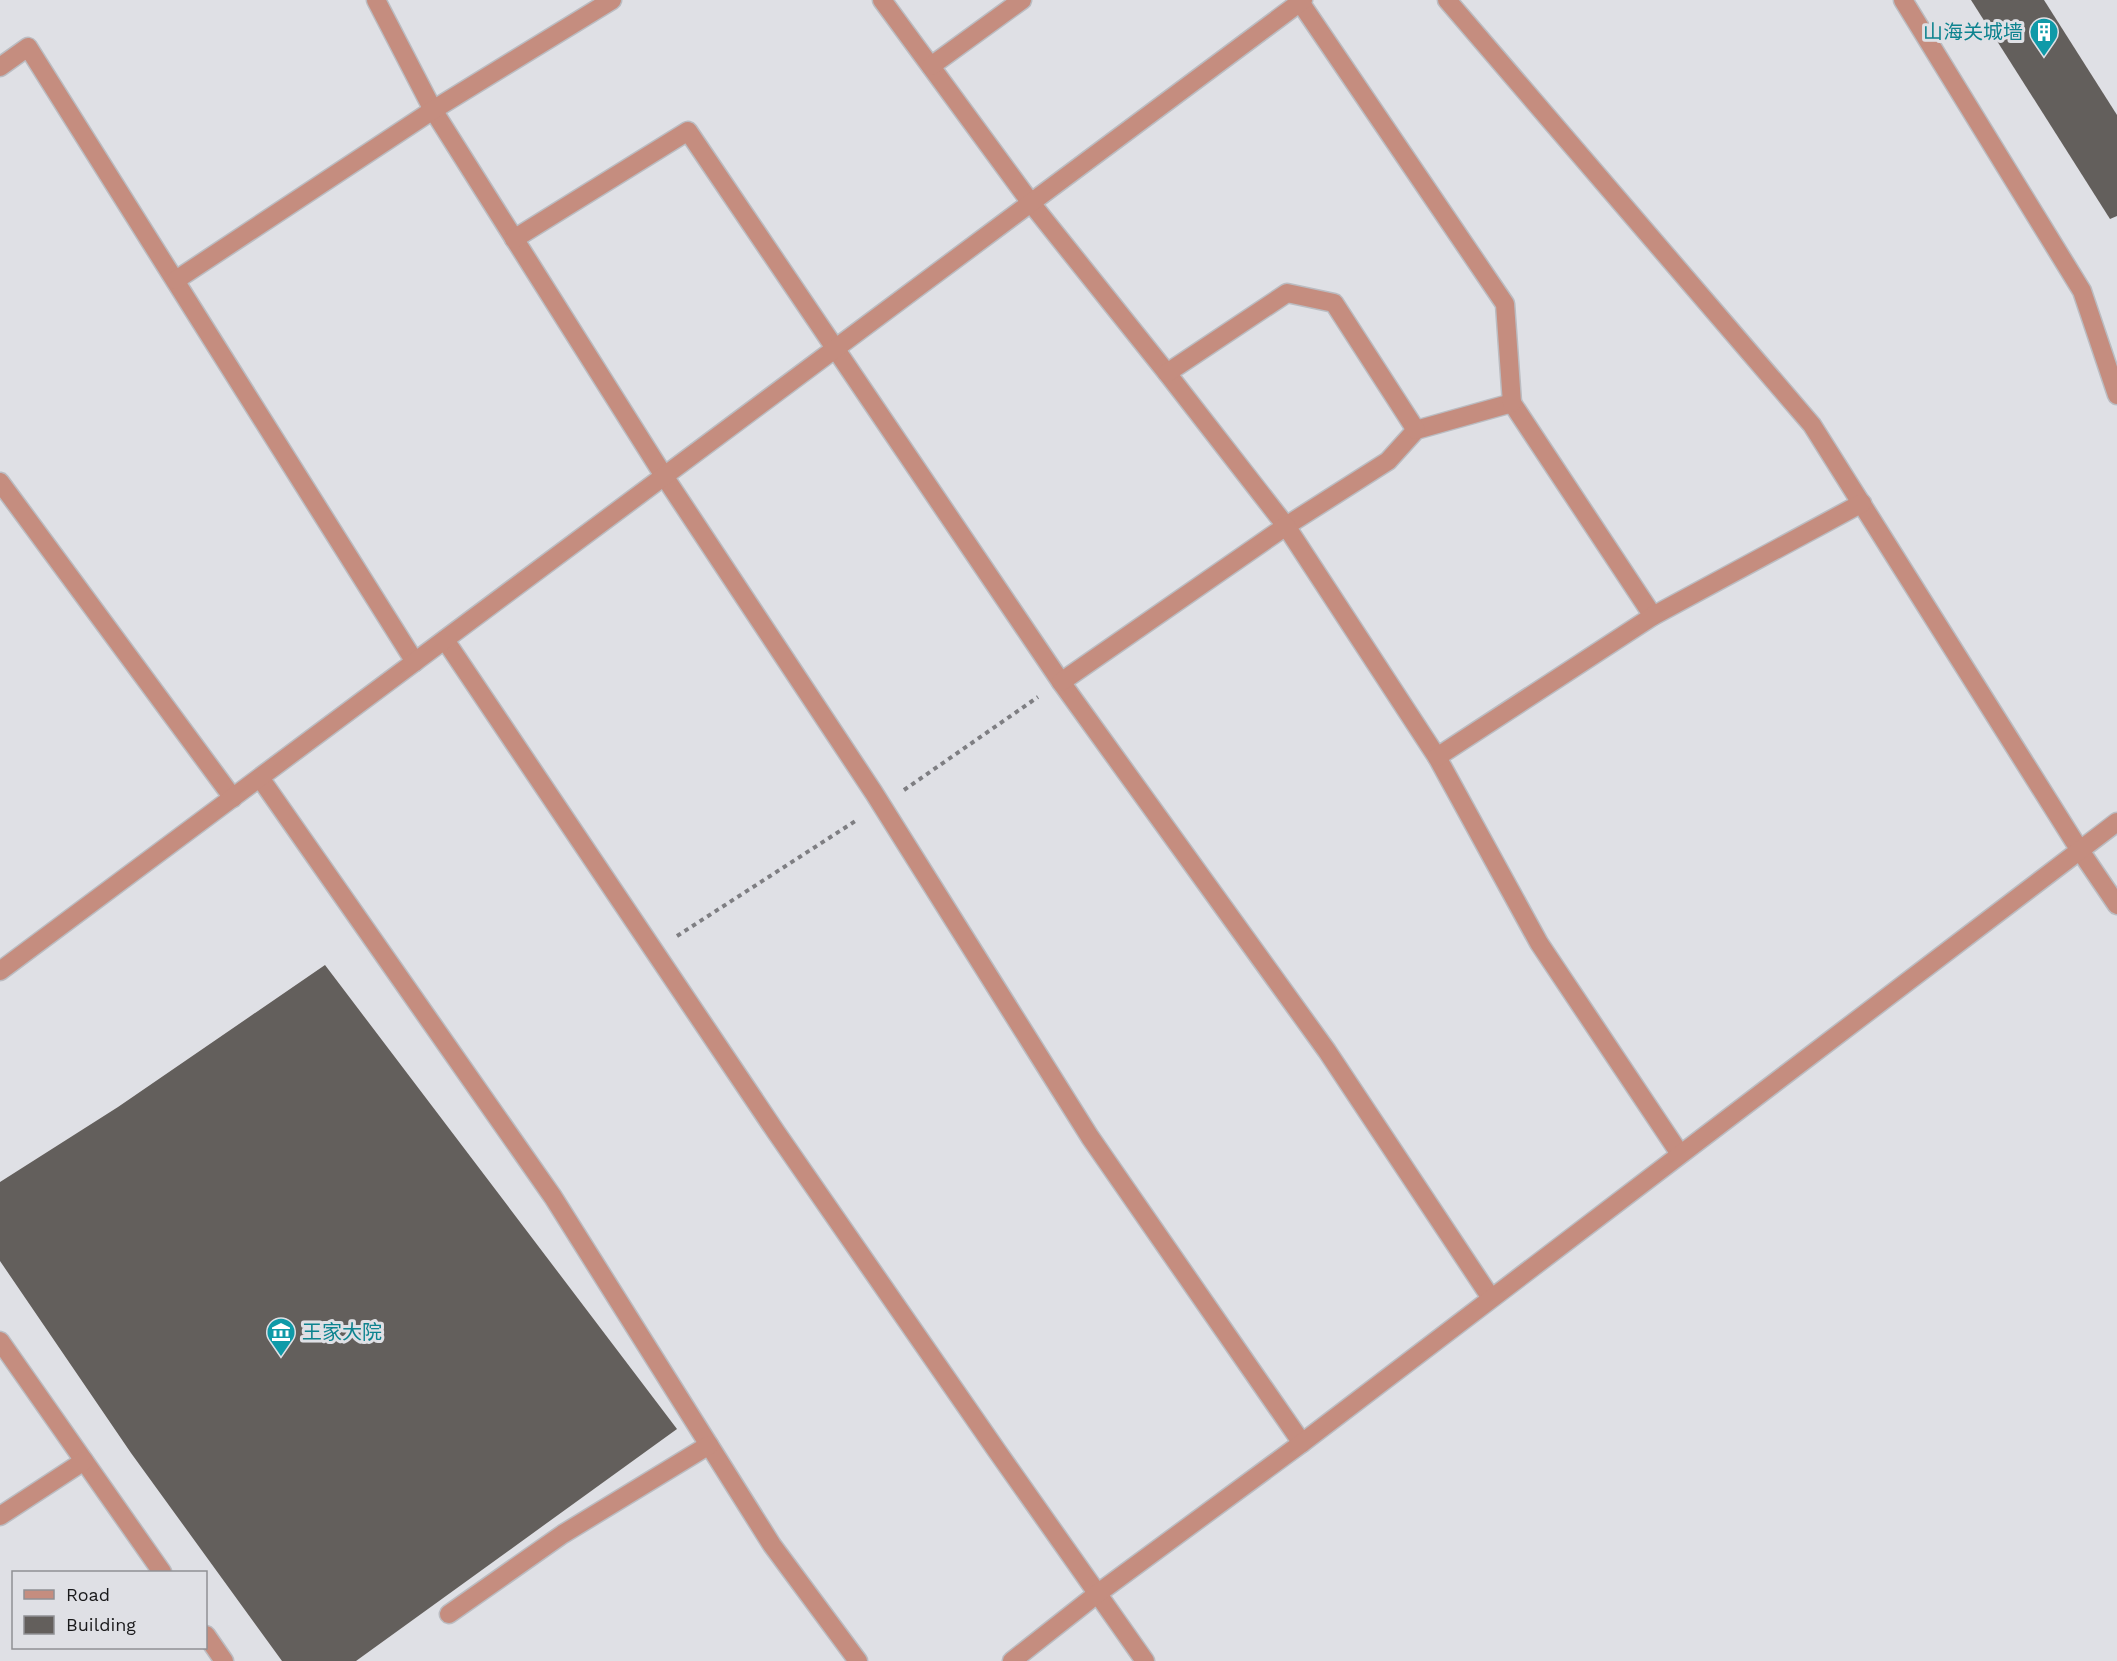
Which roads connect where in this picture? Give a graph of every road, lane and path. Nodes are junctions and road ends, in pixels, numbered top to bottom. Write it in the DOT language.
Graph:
graph roads {
  1 [pos="376,0"];
  2 [pos="612,0"];
  3 [pos="882,0"];
  4 [pos="1022,0"];
  5 [pos="1448,0"];
  6 [pos="1904,0"];
  7 [pos="1301,1"];
  8 [pos="931,66"];
  9 [pos="0,67"];
  10 [pos="433,110"];
  11 [pos="1031,203"];
  12 [pos="514,239"];
  13 [pos="176,280"];
  14 [pos="835,349"];
  15 [pos="1167,373"];
  16 [pos="2117,395"];
  17 [pos="1512,403"];
  18 [pos="1416,430"];
  19 [pos="664,476"];
  20 [pos="0,482"];
  21 [pos="1862,503"];
  22 [pos="1286,526"];
  23 [pos="1653,616"];
  24 [pos="445,640"];
  25 [pos="415,662"];
  26 [pos="1061,682"];
  27 [pos="1437,757"];
  28 [pos="260,778"];
  29 [pos="233,798"];
  30 [pos="881,805"];
  31 [pos="2117,822"];
  32 [pos="2079,849"];
  33 [pos="2117,905"];
  34 [pos="654,950"];
  35 [pos="0,971"];
  36 [pos="1680,1154"];
  37 [pos="1491,1298"];
  38 [pos="0,1341"];
  39 [pos="1302,1443"];
  40 [pos="709,1445"];
  41 [pos="84,1461"];
  42 [pos="0,1516"];
  43 [pos="161,1571"];
  44 [pos="1097,1594"];
  45 [pos="449,1614"];
  46 [pos="207,1636"];
  47 [pos="224,1661"];
  48 [pos="858,1661"];
  49 [pos="1012,1661"];
  50 [pos="1145,1661"];
  1 -- 10 [label="street"];
  2 -- 10 [label="street"];
  3 -- 8 [label="street"];
  4 -- 8 [label="street"];
  5 -- 21 [label="street"];
  6 -- 16 [label="street"];
  7 -- 11 [label="street"];
  7 -- 17 [label="street"];
  8 -- 11 [label="street"];
  9 -- 13 [label="street"];
  10 -- 12 [label="street"];
  10 -- 13 [label="street"];
  11 -- 14 [label="street"];
  11 -- 15 [label="street"];
  12 -- 14 [label="street"];
  12 -- 19 [label="street"];
  13 -- 25 [label="street"];
  14 -- 19 [label="street"];
  14 -- 26 [label="street"];
  15 -- 18 [label="street"];
  15 -- 22 [label="street"];
  17 -- 18 [label="street"];
  17 -- 23 [label="street"];
  18 -- 22 [label="street"];
  19 -- 24 [label="street"];
  19 -- 30 [label="street"];
  20 -- 29 [label="street"];
  21 -- 23 [label="street"];
  21 -- 32 [label="street"];
  22 -- 26 [label="street"];
  22 -- 27 [label="street"];
  23 -- 27 [label="street"];
  24 -- 25 [label="street"];
  24 -- 34 [label="street"];
  25 -- 28 [label="street"];
  26 -- 30 [label="path"];
  26 -- 37 [label="street"];
  27 -- 36 [label="street"];
  28 -- 29 [label="street"];
  28 -- 40 [label="street"];
  29 -- 35 [label="street"];
  30 -- 34 [label="path"];
  30 -- 39 [label="street"];
  31 -- 32 [label="street"];
  32 -- 33 [label="street"];
  32 -- 36 [label="street"];
  34 -- 44 [label="street"];
  36 -- 37 [label="street"];
  37 -- 39 [label="street"];
  38 -- 41 [label="street"];
  39 -- 44 [label="street"];
  40 -- 45 [label="street"];
  40 -- 48 [label="street"];
  41 -- 42 [label="street"];
  41 -- 43 [label="street"];
  44 -- 49 [label="street"];
  44 -- 50 [label="street"];
  46 -- 47 [label="street"];
}
